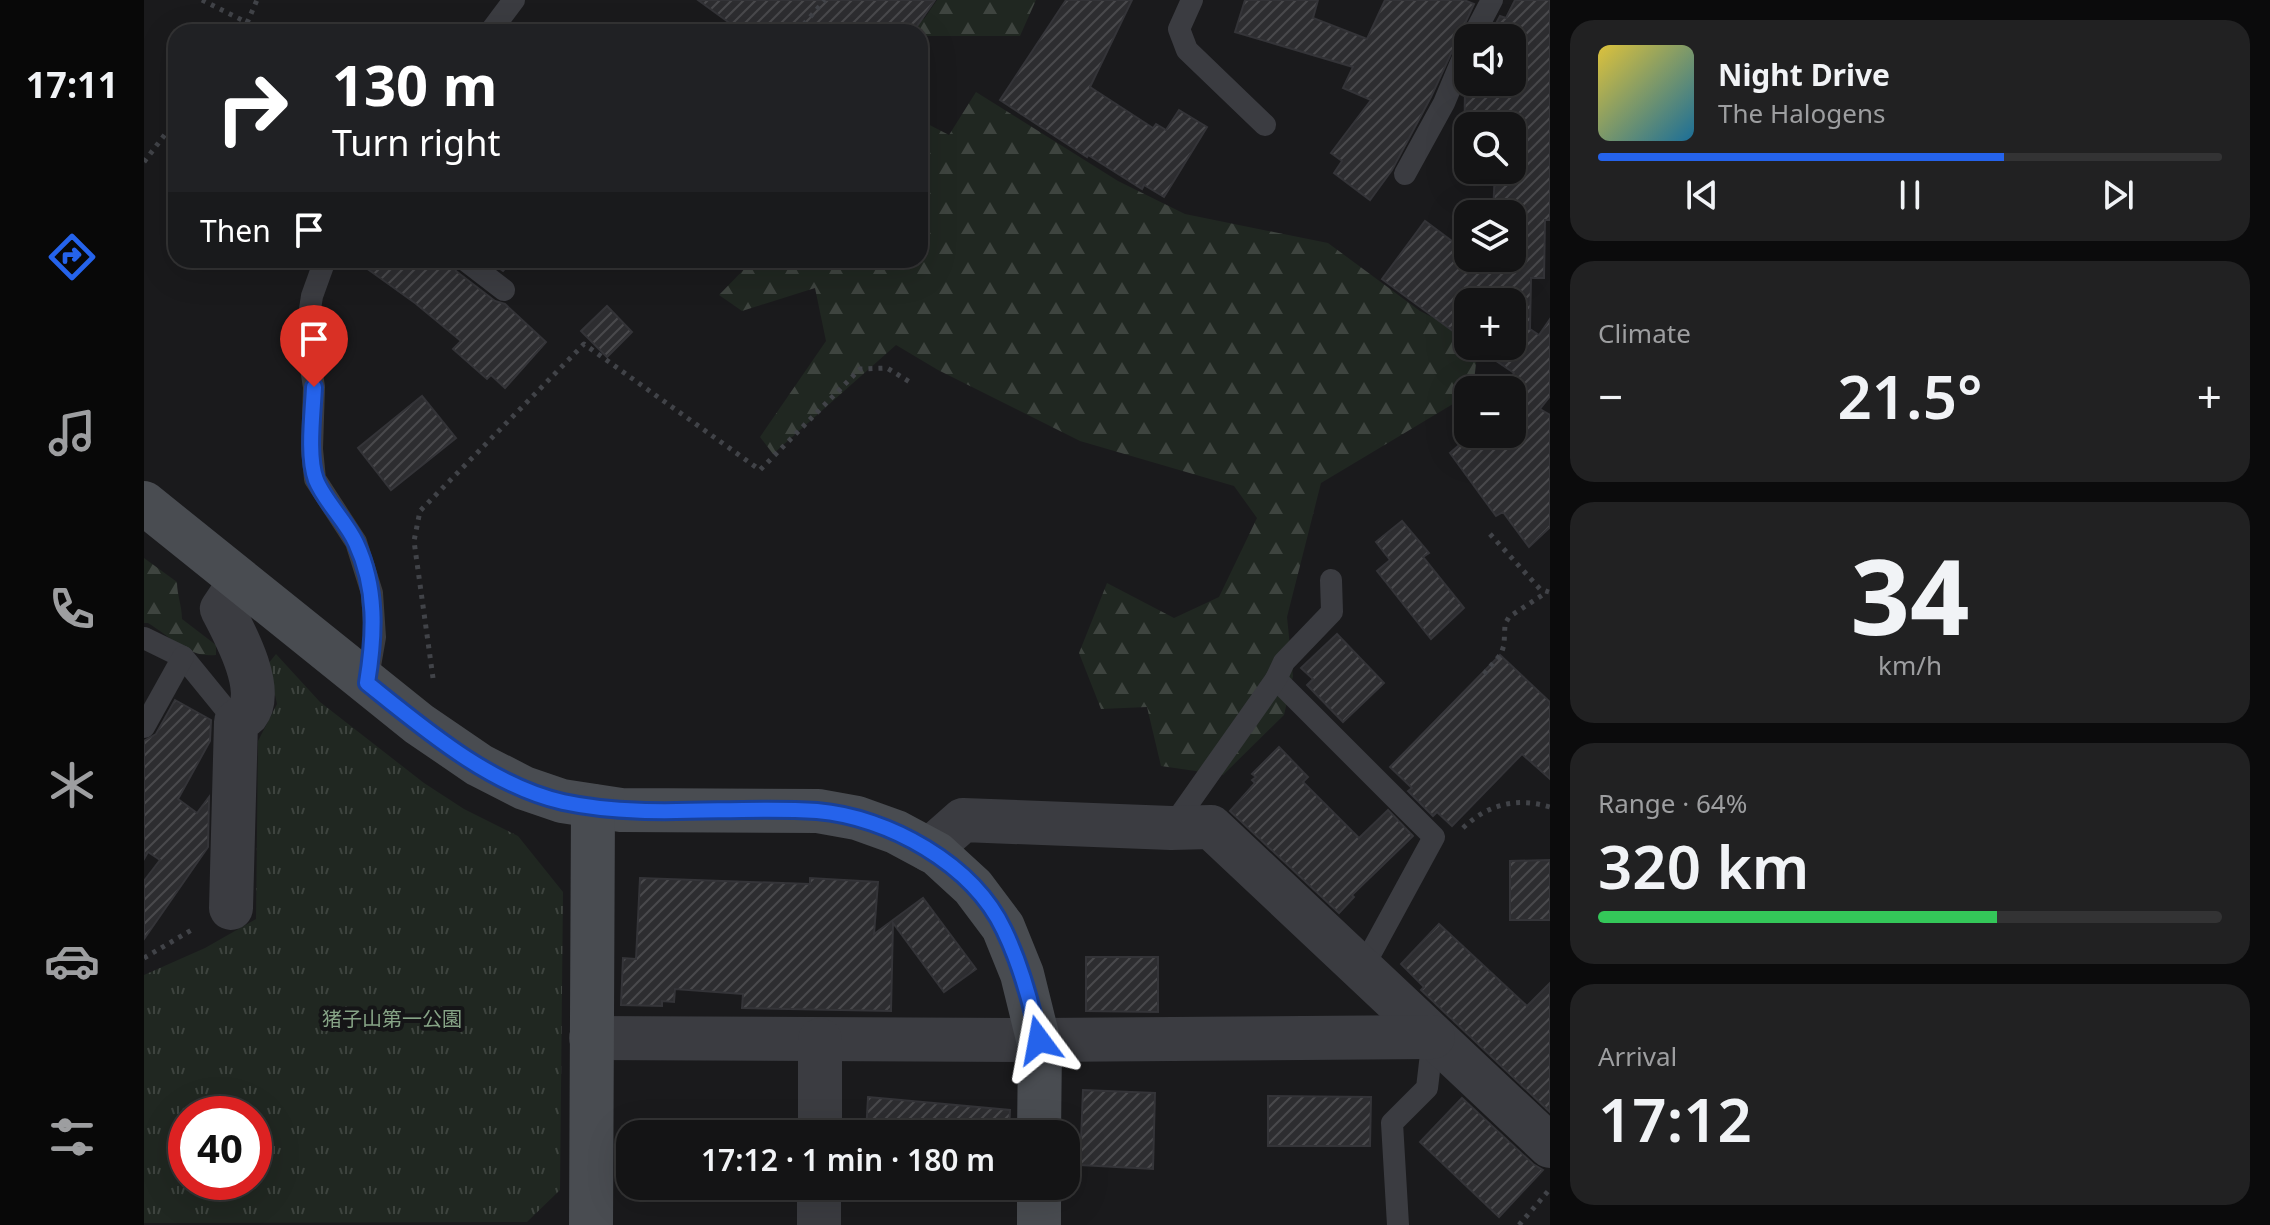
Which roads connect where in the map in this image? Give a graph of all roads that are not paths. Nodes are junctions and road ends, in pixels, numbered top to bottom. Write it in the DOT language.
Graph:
graph roads {
  1 [pos="514,0"];
  2 [pos="1192,0"];
  3 [pos="1492,0"];
  4 [pos="496,24"];
  5 [pos="1479,24"];
  6 [pos="1454,79"];
  7 [pos="1265,125"];
  8 [pos="1405,174"];
  9 [pos="322,268"];
  10 [pos="475,268"];
  11 [pos="504,290"];
  12 [pos="144,503"];
  13 [pos="1331,580"];
  14 [pos="240,582"];
  15 [pos="144,638"];
  16 [pos="183,657"];
  17 [pos="1276,679"];
  18 [pos="367,683"];
  19 [pos="236,722"];
  20 [pos="144,727"];
  21 [pos="593,806"];
  22 [pos="1171,828"];
  23 [pos="929,850"];
  24 [pos="231,908"];
  25 [pos="1361,971"];
  26 [pos="1433,1037"];
  27 [pos="591,1038"];
  28 [pos="820,1040"];
  29 [pos="1039,1040"];
  30 [pos="820,1120"];
  31 [pos="1039,1120"];
  32 [pos="1550,1146"];
  33 [pos="819,1200"];
  34 [pos="1039,1200"];
  35 [pos="591,1225"];
  36 [pos="819,1225"];
  37 [pos="1039,1225"];
  38 [pos="1398,1225"];
  1 -- 4 [label="lane"];
  2 -- 7 [label="lane"];
  3 -- 5 [label="lane"];
  6 -- 8 [label="lane"];
  9 -- 18 [label="lane"];
  10 -- 11 [label="lane"];
  12 -- 14 [label="street"];
  13 -- 17 [label="lane"];
  14 -- 18 [label="street"];
  14 -- 19 [label="street"];
  15 -- 16 [label="lane"];
  16 -- 19 [label="lane"];
  16 -- 20 [label="lane"];
  17 -- 22 [label="lane"];
  17 -- 25 [label="lane"];
  18 -- 21 [label="street"];
  19 -- 24 [label="street"];
  21 -- 23 [label="street"];
  21 -- 27 [label="street"];
  22 -- 23 [label="street"];
  22 -- 25 [label="street"];
  23 -- 29 [label="street"];
  25 -- 26 [label="street"];
  26 -- 29 [label="street"];
  26 -- 32 [label="street"];
  26 -- 38 [label="lane"];
  27 -- 28 [label="street"];
  27 -- 35 [label="street"];
  28 -- 29 [label="street"];
  28 -- 30 [label="street"];
  29 -- 31 [label="street"];
  33 -- 36 [label="street"];
  34 -- 37 [label="street"];
}
